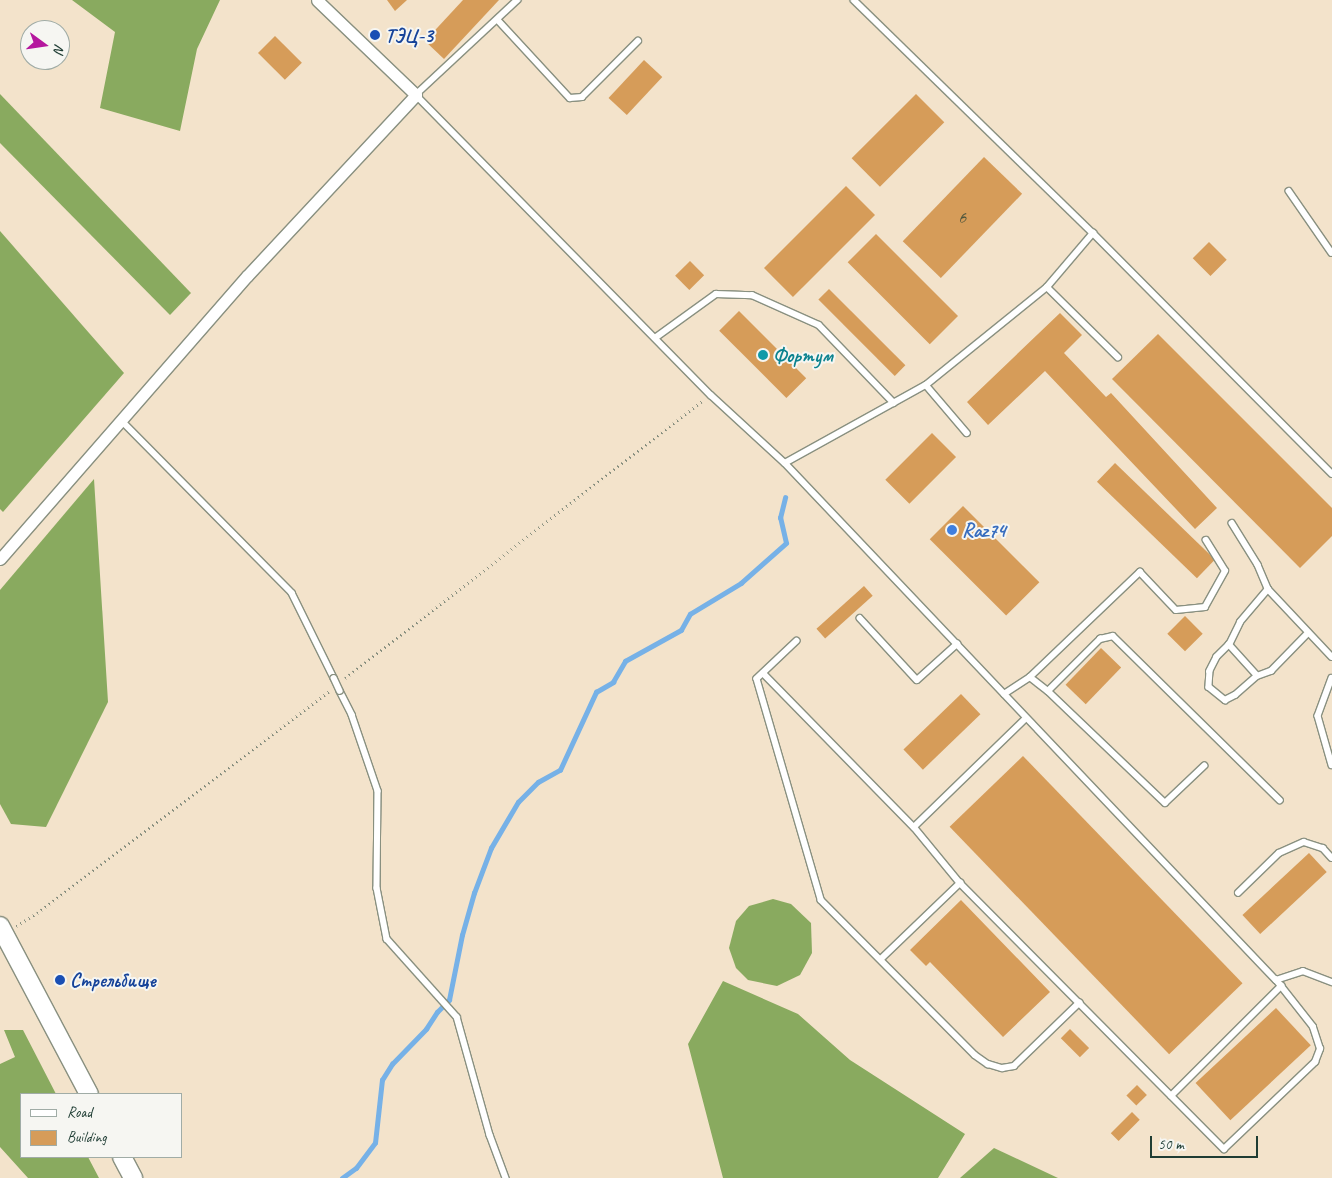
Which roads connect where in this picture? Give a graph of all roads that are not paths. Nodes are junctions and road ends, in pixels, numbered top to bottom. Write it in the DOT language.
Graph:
graph roads {
  1 [pos="317,0"];
  2 [pos="518,0"];
  3 [pos="854,0"];
  4 [pos="498,20"];
  5 [pos="638,41"];
  6 [pos="416,96"];
  7 [pos="1289,191"];
  8 [pos="1093,233"];
  9 [pos="1332,253"];
  10 [pos="1047,286"];
  11 [pos="655,338"];
  12 [pos="1118,357"];
  13 [pos="926,385"];
  14 [pos="894,403"];
  15 [pos="121,420"];
  16 [pos="967,433"];
  17 [pos="786,463"];
  18 [pos="1332,474"];
  19 [pos="1232,523"];
  20 [pos="1206,540"];
  21 [pos="0,559"];
  22 [pos="1268,589"];
  23 [pos="860,618"];
  24 [pos="1308,633"];
  25 [pos="797,640"];
  26 [pos="956,644"];
  27 [pos="1229,645"];
  28 [pos="1332,657"];
  29 [pos="764,673"];
  30 [pos="1257,676"];
  31 [pos="1030,677"];
  32 [pos="1332,678"];
  33 [pos="1048,691"];
  34 [pos="1004,694"];
  35 [pos="1026,718"];
  36 [pos="1332,765"];
  37 [pos="1204,766"];
  38 [pos="1280,800"];
  39 [pos="914,827"];
  40 [pos="1332,858"];
  41 [pos="960,883"];
  42 [pos="1238,893"];
  43 [pos="2,930"];
  44 [pos="881,959"];
  45 [pos="1276,980"];
  46 [pos="1332,982"];
  47 [pos="1281,986"];
  48 [pos="1079,1004"];
  49 [pos="88,1093"];
  50 [pos="1171,1096"];
  51 [pos="123,1158"];
  52 [pos="133,1178"];
  53 [pos="506,1178"];
  1 -- 6 [label="street"];
  2 -- 4 [label="lane"];
  3 -- 8 [label="lane"];
  4 -- 5 [label="lane"];
  4 -- 6 [label="lane"];
  6 -- 11 [label="lane"];
  6 -- 15 [label="street"];
  7 -- 9 [label="lane"];
  8 -- 10 [label="lane"];
  8 -- 18 [label="lane"];
  10 -- 12 [label="lane"];
  10 -- 13 [label="lane"];
  11 -- 14 [label="lane"];
  11 -- 17 [label="lane"];
  13 -- 14 [label="lane"];
  13 -- 16 [label="lane"];
  14 -- 17 [label="lane"];
  15 -- 21 [label="street"];
  15 -- 53 [label="lane, bridge"];
  17 -- 26 [label="lane"];
  19 -- 22 [label="lane"];
  20 -- 31 [label="lane"];
  22 -- 24 [label="lane"];
  22 -- 27 [label="lane"];
  23 -- 26 [label="lane"];
  24 -- 28 [label="lane"];
  24 -- 30 [label="lane"];
  25 -- 29 [label="lane"];
  26 -- 34 [label="lane"];
  27 -- 30 [label="lane"];
  27 -- 30 [label="lane"];
  29 -- 39 [label="lane"];
  29 -- 44 [label="lane"];
  31 -- 33 [label="lane"];
  31 -- 34 [label="lane"];
  32 -- 36 [label="lane"];
  33 -- 37 [label="lane"];
  33 -- 38 [label="lane"];
  34 -- 35 [label="lane"];
  35 -- 39 [label="lane"];
  35 -- 45 [label="lane"];
  39 -- 41 [label="lane"];
  40 -- 42 [label="lane"];
  41 -- 44 [label="lane"];
  41 -- 48 [label="lane"];
  43 -- 49 [label="main road"];
  44 -- 48 [label="lane"];
  45 -- 46 [label="lane"];
  45 -- 47 [label="lane"];
  47 -- 50 [label="lane"];
  47 -- 50 [label="lane"];
  48 -- 50 [label="lane"];
  51 -- 52 [label="main road"];
}
